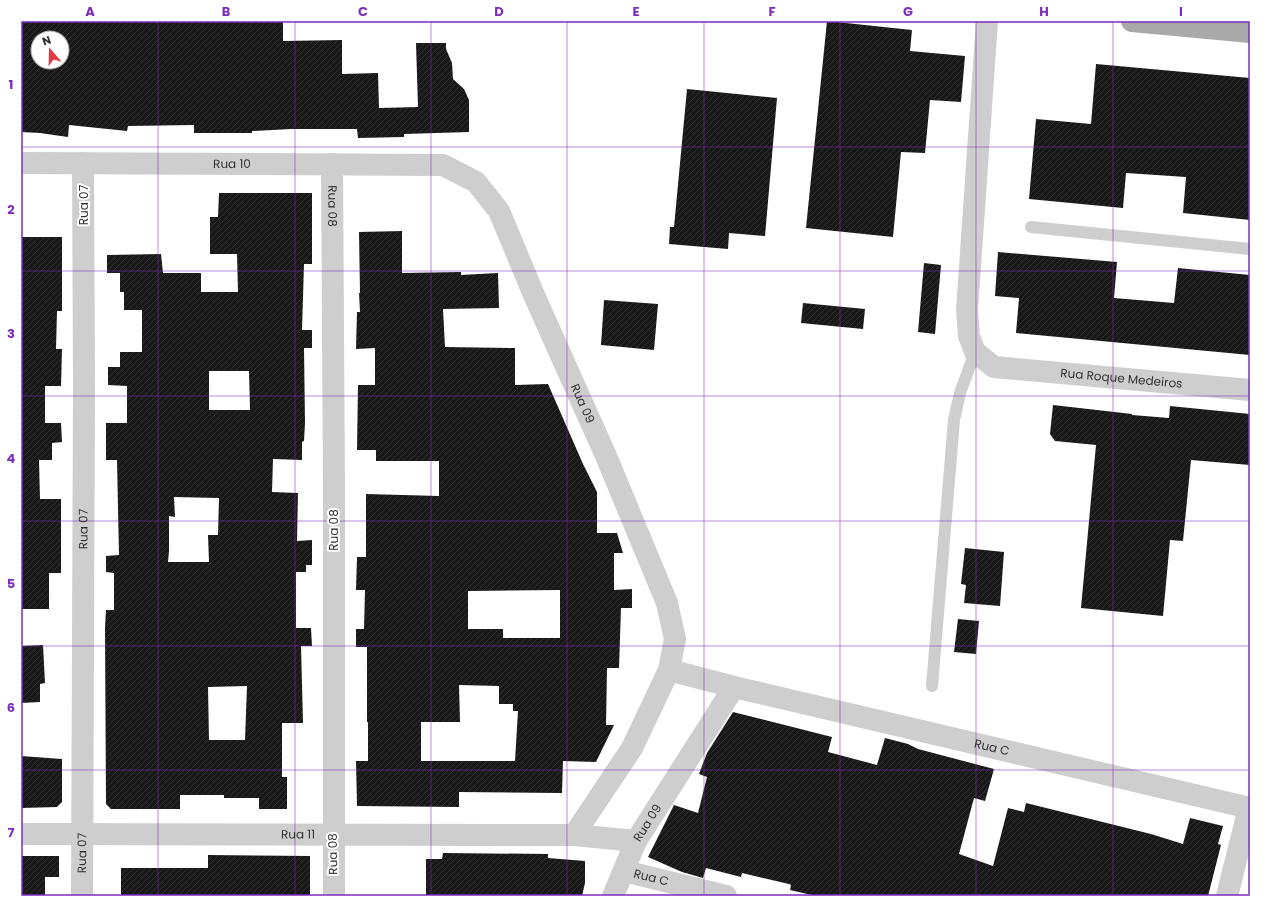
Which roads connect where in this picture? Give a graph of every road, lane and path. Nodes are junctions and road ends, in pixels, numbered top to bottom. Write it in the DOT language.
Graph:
graph roads {
  1 [pos="987,21"];
  2 [pos="1132,21"];
  3 [pos="1250,32"];
  4 [pos="21,162"];
  5 [pos="84,163"];
  6 [pos="332,164"];
  7 [pos="443,165"];
  8 [pos="1030,227"];
  9 [pos="1250,250"];
  10 [pos="975,352"];
  11 [pos="1250,390"];
  12 [pos="670,670"];
  13 [pos="932,686"];
  14 [pos="734,687"];
  15 [pos="1250,808"];
  16 [pos="21,834"];
  17 [pos="82,835"];
  18 [pos="333,835"];
  19 [pos="574,835"];
  20 [pos="636,841"];
  21 [pos="624,871"];
  22 [pos="82,896"];
  23 [pos="334,896"];
  24 [pos="612,896"];
  25 [pos="726,896"];
  26 [pos="1227,896"];
  1 -- 10 [label="street"];
  2 -- 3 [label="main road"];
  4 -- 5 [label="street, Rua 10"];
  5 -- 6 [label="street, Rua 10"];
  5 -- 17 [label="street, Rua 07"];
  6 -- 7 [label="street, Rua 10"];
  6 -- 18 [label="street, Rua 08"];
  7 -- 12 [label="street, Rua 09"];
  8 -- 9 [label="lane"];
  10 -- 11 [label="street, Rua Roque Medeiros"];
  10 -- 13 [label="lane"];
  12 -- 14 [label="street"];
  12 -- 19 [label="street, Rua 09"];
  14 -- 15 [label="street, Rua C"];
  14 -- 20 [label="street, Rua 09"];
  15 -- 26 [label="street"];
  16 -- 17 [label="street, Rua 11"];
  17 -- 18 [label="street, Rua 11"];
  17 -- 22 [label="street, Rua 07"];
  18 -- 19 [label="street, Rua 11"];
  18 -- 23 [label="street, Rua 08"];
  19 -- 20 [label="street, Rua 09"];
  20 -- 21 [label="street"];
  21 -- 24 [label="street"];
  21 -- 25 [label="street, Rua C"];
}
